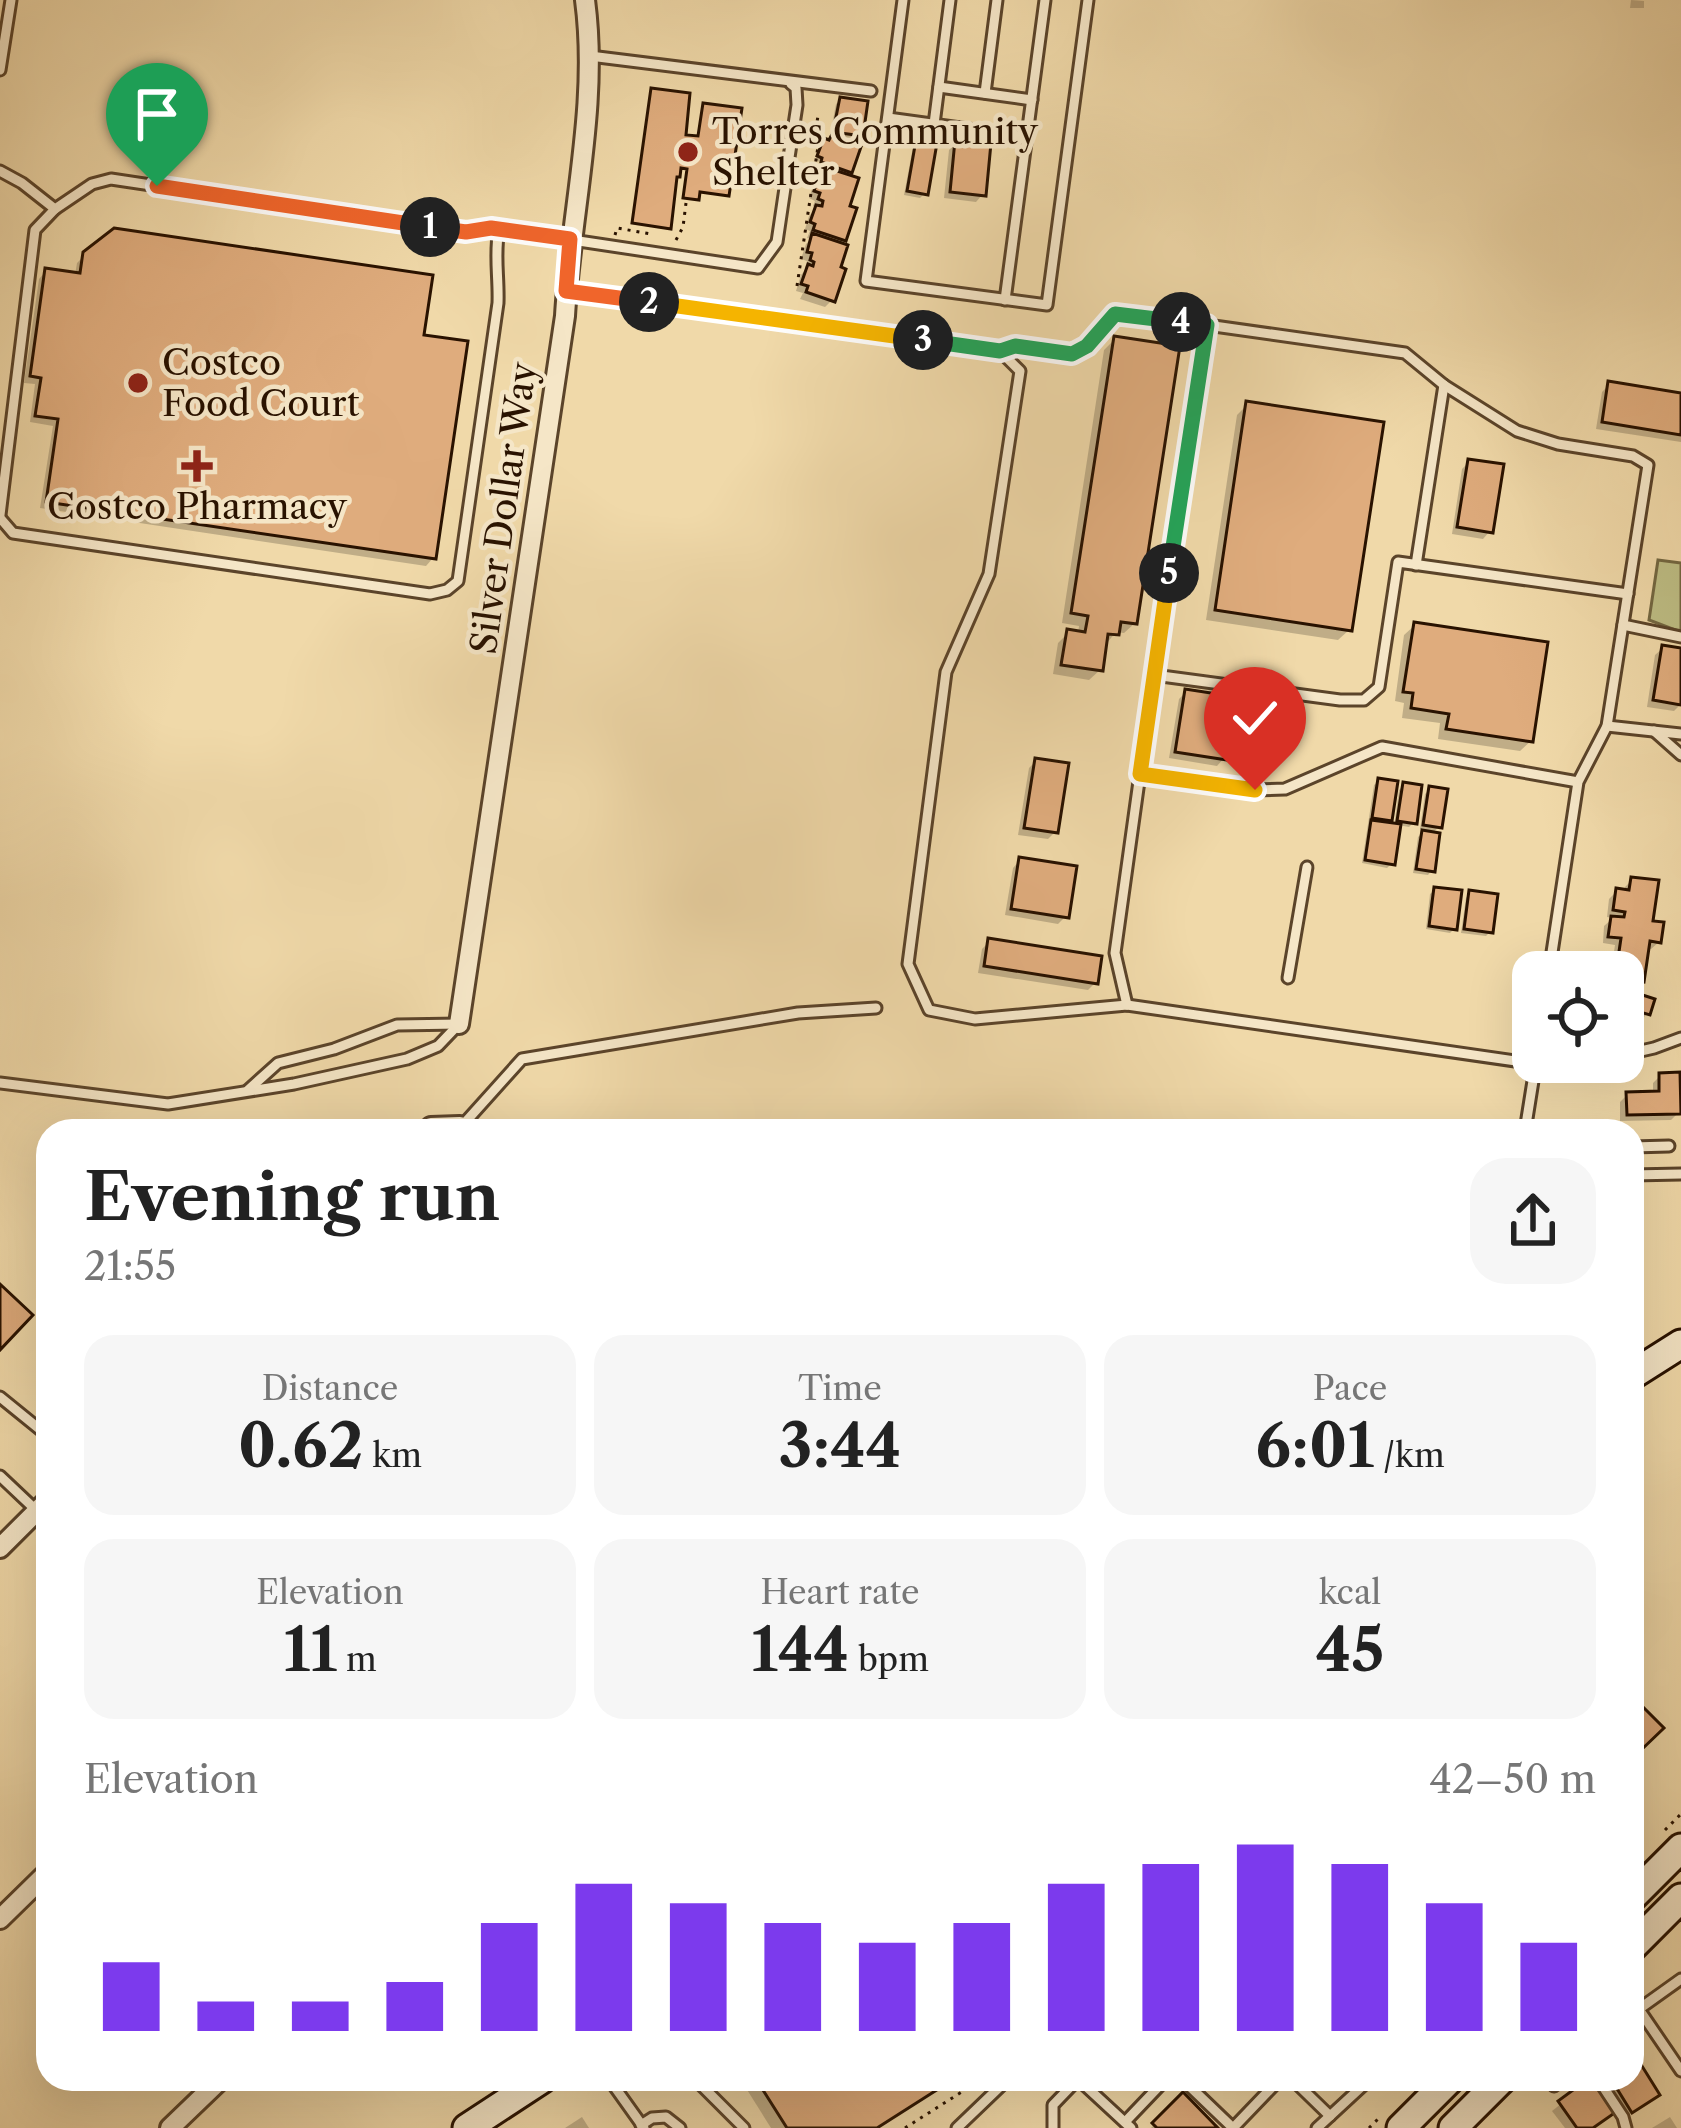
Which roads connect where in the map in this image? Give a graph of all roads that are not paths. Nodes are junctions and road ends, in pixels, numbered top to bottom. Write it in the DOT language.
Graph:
graph roads {
  1 [pos="10,0"];
  2 [pos="585,0"];
  3 [pos="904,0"];
  4 [pos="950,0"];
  5 [pos="997,0"];
  6 [pos="1045,0"];
  7 [pos="1088,0"];
  8 [pos="590,56"];
  9 [pos="0,70"];
  10 [pos="787,80"];
  11 [pos="939,87"];
  12 [pos="871,91"];
  13 [pos="985,93"];
  14 [pos="1032,100"];
  15 [pos="888,118"];
  16 [pos="934,124"];
  17 [pos="1027,137"];
  18 [pos="0,171"];
  19 [pos="56,209"];
  20 [pos="499,229"];
  21 [pos="570,239"];
  22 [pos="566,291"];
  23 [pos="1005,300"];
  24 [pos="1207,325"];
  25 [pos="1000,351"];
  26 [pos="1444,385"];
  27 [pos="0,516"];
  28 [pos="1416,565"];
  29 [pos="1628,594"];
  30 [pos="1623,625"];
  31 [pos="1681,637"];
  32 [pos="1154,675"];
  33 [pos="1607,727"];
  34 [pos="1654,731"];
  35 [pos="1681,734"];
  36 [pos="1681,755"];
  37 [pos="1140,774"];
  38 [pos="1578,782"];
  39 [pos="1307,867"];
  40 [pos="1553,951"];
  41 [pos="1288,979"];
  42 [pos="1127,1005"];
  43 [pos="876,1008"];
  44 [pos="459,1024"];
  45 [pos="1681,1038"];
  46 [pos="1644,1050"];
  47 [pos="1512,1060"];
  48 [pos="0,1083"];
  49 [pos="1533,1083"];
  50 [pos="248,1090"];
  51 [pos="472,1119"];
  52 [pos="1528,1119"];
  53 [pos="1670,1146"];
  54 [pos="1644,1147"];
  55 [pos="1644,1174"];
  56 [pos="1681,1174"];
  57 [pos="1681,1344"];
  58 [pos="1644,1368"];
  59 [pos="0,1397"];
  60 [pos="36,1426"];
  61 [pos="0,1476"];
  62 [pos="36,1501"];
  63 [pos="36,1514"];
  64 [pos="0,1548"];
  65 [pos="1681,1848"];
  66 [pos="36,1884"];
  67 [pos="1644,1885"];
  68 [pos="1681,1898"];
  69 [pos="0,1919"];
  70 [pos="1644,1935"];
  71 [pos="1681,1979"];
  72 [pos="1644,2001"];
  73 [pos="1644,2019"];
  74 [pos="1681,2071"];
  75 [pos="209,2091"];
  76 [pos="524,2091"];
  77 [pos="617,2091"];
  78 [pos="707,2091"];
  79 [pos="996,2091"];
  80 [pos="1066,2091"];
  81 [pos="1091,2091"];
  82 [pos="1156,2091"];
  83 [pos="1194,2091"];
  84 [pos="1268,2091"];
  85 [pos="1304,2091"];
  86 [pos="1357,2091"];
  87 [pos="1438,2091"];
  88 [pos="1490,2091"];
  89 [pos="1606,2091"];
  90 [pos="1330,2116"];
  91 [pos="1128,2125"];
  92 [pos="642,2126"];
  93 [pos="170,2128"];
  94 [pos="467,2128"];
  95 [pos="680,2128"];
  96 [pos="744,2128"];
  97 [pos="958,2128"];
  98 [pos="1053,2128"];
  99 [pos="1317,2128"];
  100 [pos="1401,2128"];
  101 [pos="1454,2128"];
  102 [pos="1626,2128"];
  1 -- 9 [label="lane"];
  2 -- 8 [label="street, Silver Dollar Way"];
  3 -- 15 [label="lane"];
  4 -- 11 [label="lane"];
  5 -- 13 [label="lane"];
  6 -- 14 [label="lane"];
  7 -- 23 [label="lane"];
  8 -- 10 [label="lane"];
  8 -- 21 [label="street, Silver Dollar Way"];
  10 -- 12 [label="lane"];
  10 -- 21 [label="lane"];
  11 -- 13 [label="lane"];
  11 -- 16 [label="lane"];
  13 -- 14 [label="lane"];
  14 -- 17 [label="lane"];
  15 -- 16 [label="lane"];
  15 -- 23 [label="lane"];
  16 -- 17 [label="lane"];
  17 -- 23 [label="lane"];
  18 -- 19 [label="lane"];
  19 -- 20 [label="lane"];
  19 -- 27 [label="lane"];
  20 -- 21 [label="lane"];
  20 -- 27 [label="lane"];
  21 -- 22 [label="street, Silver Dollar Way"];
  22 -- 25 [label="lane"];
  22 -- 44 [label="street, Silver Dollar Way"];
  24 -- 25 [label="lane"];
  24 -- 26 [label="lane"];
  24 -- 32 [label="lane"];
  25 -- 42 [label="lane"];
  26 -- 28 [label="lane"];
  26 -- 29 [label="lane"];
  28 -- 29 [label="lane"];
  28 -- 32 [label="lane"];
  29 -- 30 [label="lane"];
  30 -- 31 [label="lane"];
  30 -- 33 [label="lane"];
  32 -- 37 [label="lane"];
  33 -- 34 [label="lane"];
  33 -- 38 [label="lane"];
  34 -- 35 [label="lane"];
  34 -- 36 [label="lane"];
  37 -- 38 [label="lane"];
  37 -- 42 [label="lane"];
  38 -- 40 [label="lane"];
  39 -- 41 [label="lane"];
  42 -- 47 [label="lane"];
  43 -- 51 [label="lane"];
  44 -- 50 [label="lane"];
  44 -- 50 [label="lane"];
  45 -- 46 [label="lane"];
  48 -- 50 [label="lane"];
  49 -- 52 [label="lane"];
  53 -- 54 [label="lane"];
  55 -- 56 [label="lane"];
  57 -- 58 [label="main road"];
  59 -- 60 [label="lane"];
  61 -- 62 [label="lane"];
  63 -- 64 [label="street"];
  65 -- 67 [label="main road"];
  66 -- 69 [label="street"];
  68 -- 70 [label="main road"];
  71 -- 72 [label="lane"];
  73 -- 74 [label="lane"];
  75 -- 93 [label="street"];
  76 -- 94 [label="main road"];
  77 -- 92 [label="lane"];
  78 -- 96 [label="lane"];
  79 -- 97 [label="lane"];
  80 -- 98 [label="lane"];
  81 -- 91 [label="lane"];
  82 -- 91 [label="lane"];
  83 -- 84 [label="lane"];
  85 -- 90 [label="lane"];
  86 -- 90 [label="lane"];
  87 -- 100 [label="main road"];
  88 -- 101 [label="main road"];
  89 -- 102 [label="lane"];
  90 -- 99 [label="lane"];
  92 -- 95 [label="lane"];
}
